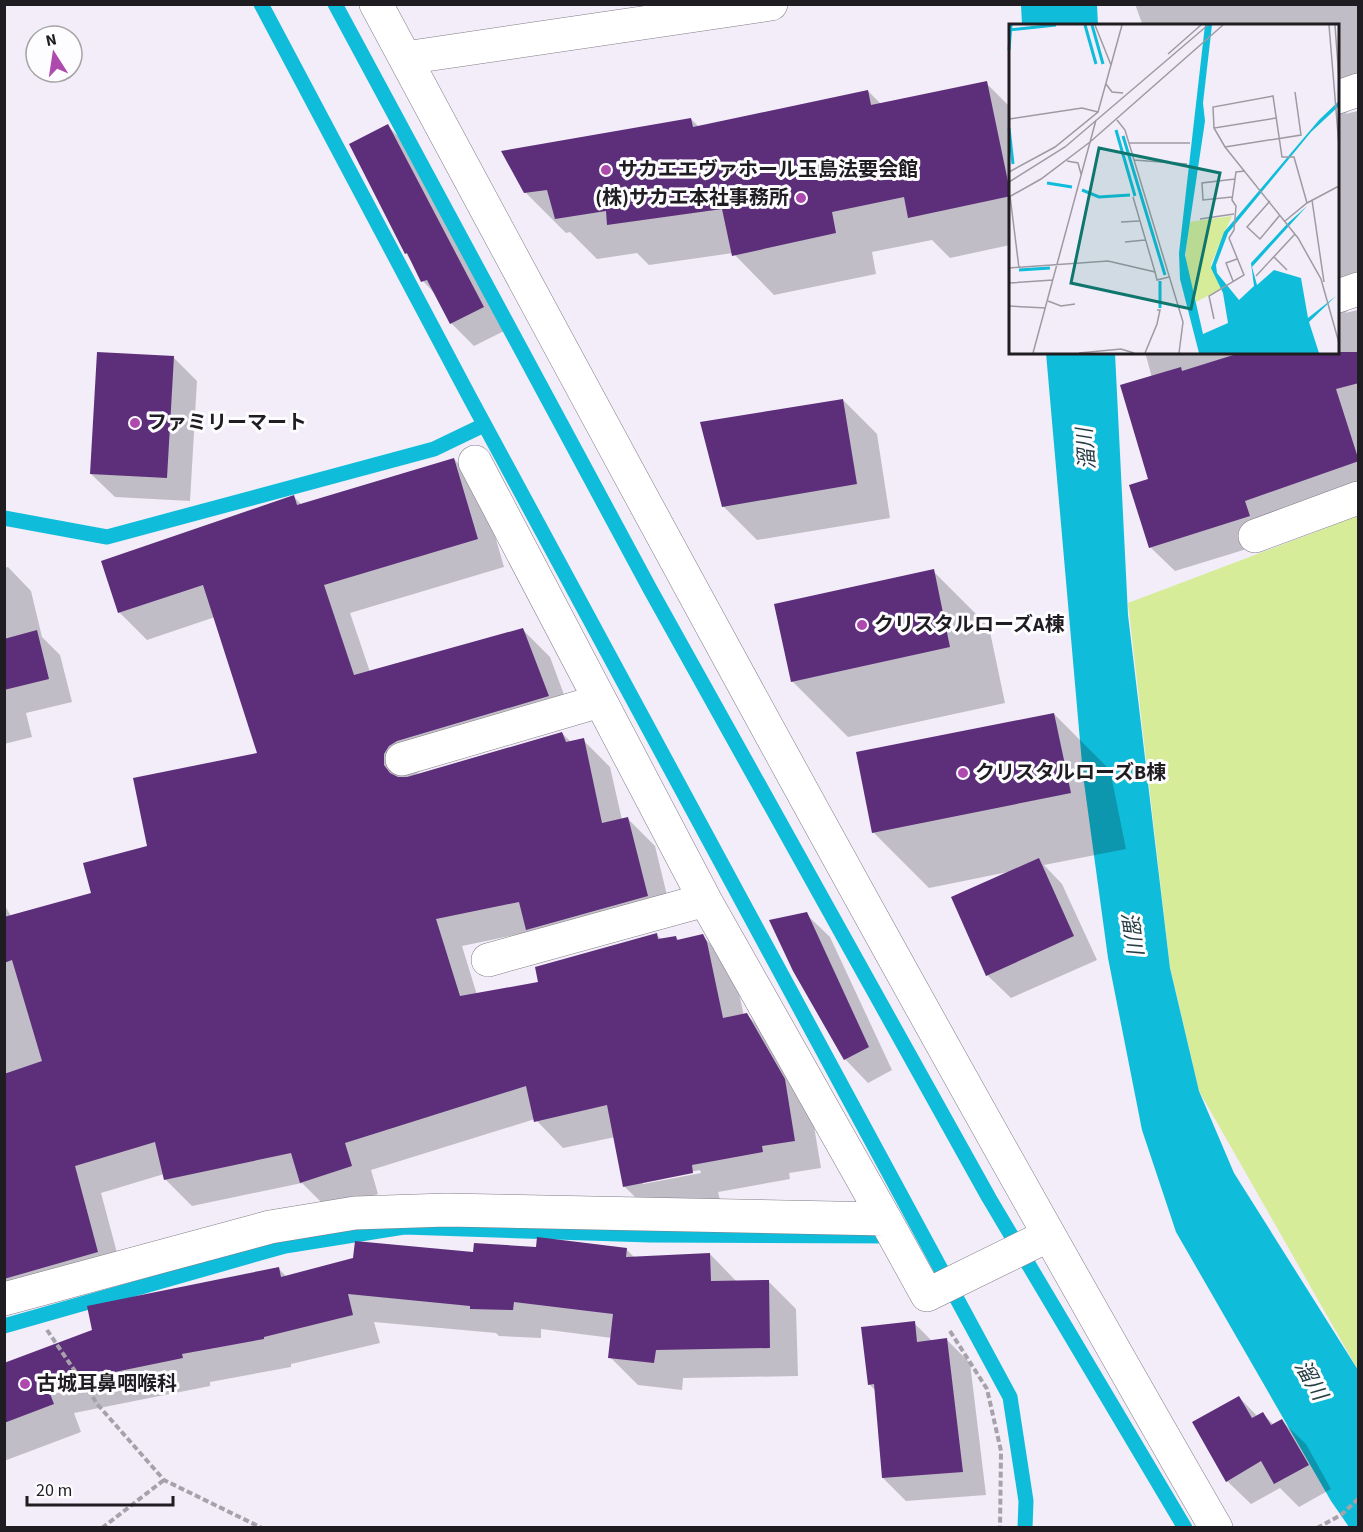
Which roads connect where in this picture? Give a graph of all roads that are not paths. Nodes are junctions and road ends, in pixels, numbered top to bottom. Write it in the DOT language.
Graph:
graph roads {
  1 [pos="376,4"];
  2 [pos="771,4"];
  3 [pos="405,58"];
  4 [pos="1359,90"];
  5 [pos="1339,97"];
  6 [pos="1359,289"];
  7 [pos="1339,296"];
  8 [pos="475,462"];
  9 [pos="1359,498"];
  10 [pos="1256,536"];
  11 [pos="600,701"];
  12 [pos="402,759"];
  13 [pos="705,900"];
  14 [pos="488,960"];
  15 [pos="891,1230"];
  16 [pos="1028,1245"];
  17 [pos="4,1299"];
  18 [pos="1216,1527"];
  1 -- 3 [label="street"];
  2 -- 3 [label="street"];
  3 -- 16 [label="street"];
  4 -- 5 [label="street"];
  6 -- 7 [label="street"];
  8 -- 11 [label="street"];
  9 -- 10 [label="street"];
  11 -- 12 [label="street"];
  11 -- 13 [label="street"];
  13 -- 14 [label="street"];
  13 -- 15 [label="street"];
  15 -- 16 [label="street"];
  15 -- 17 [label="street"];
  16 -- 18 [label="street"];
}
